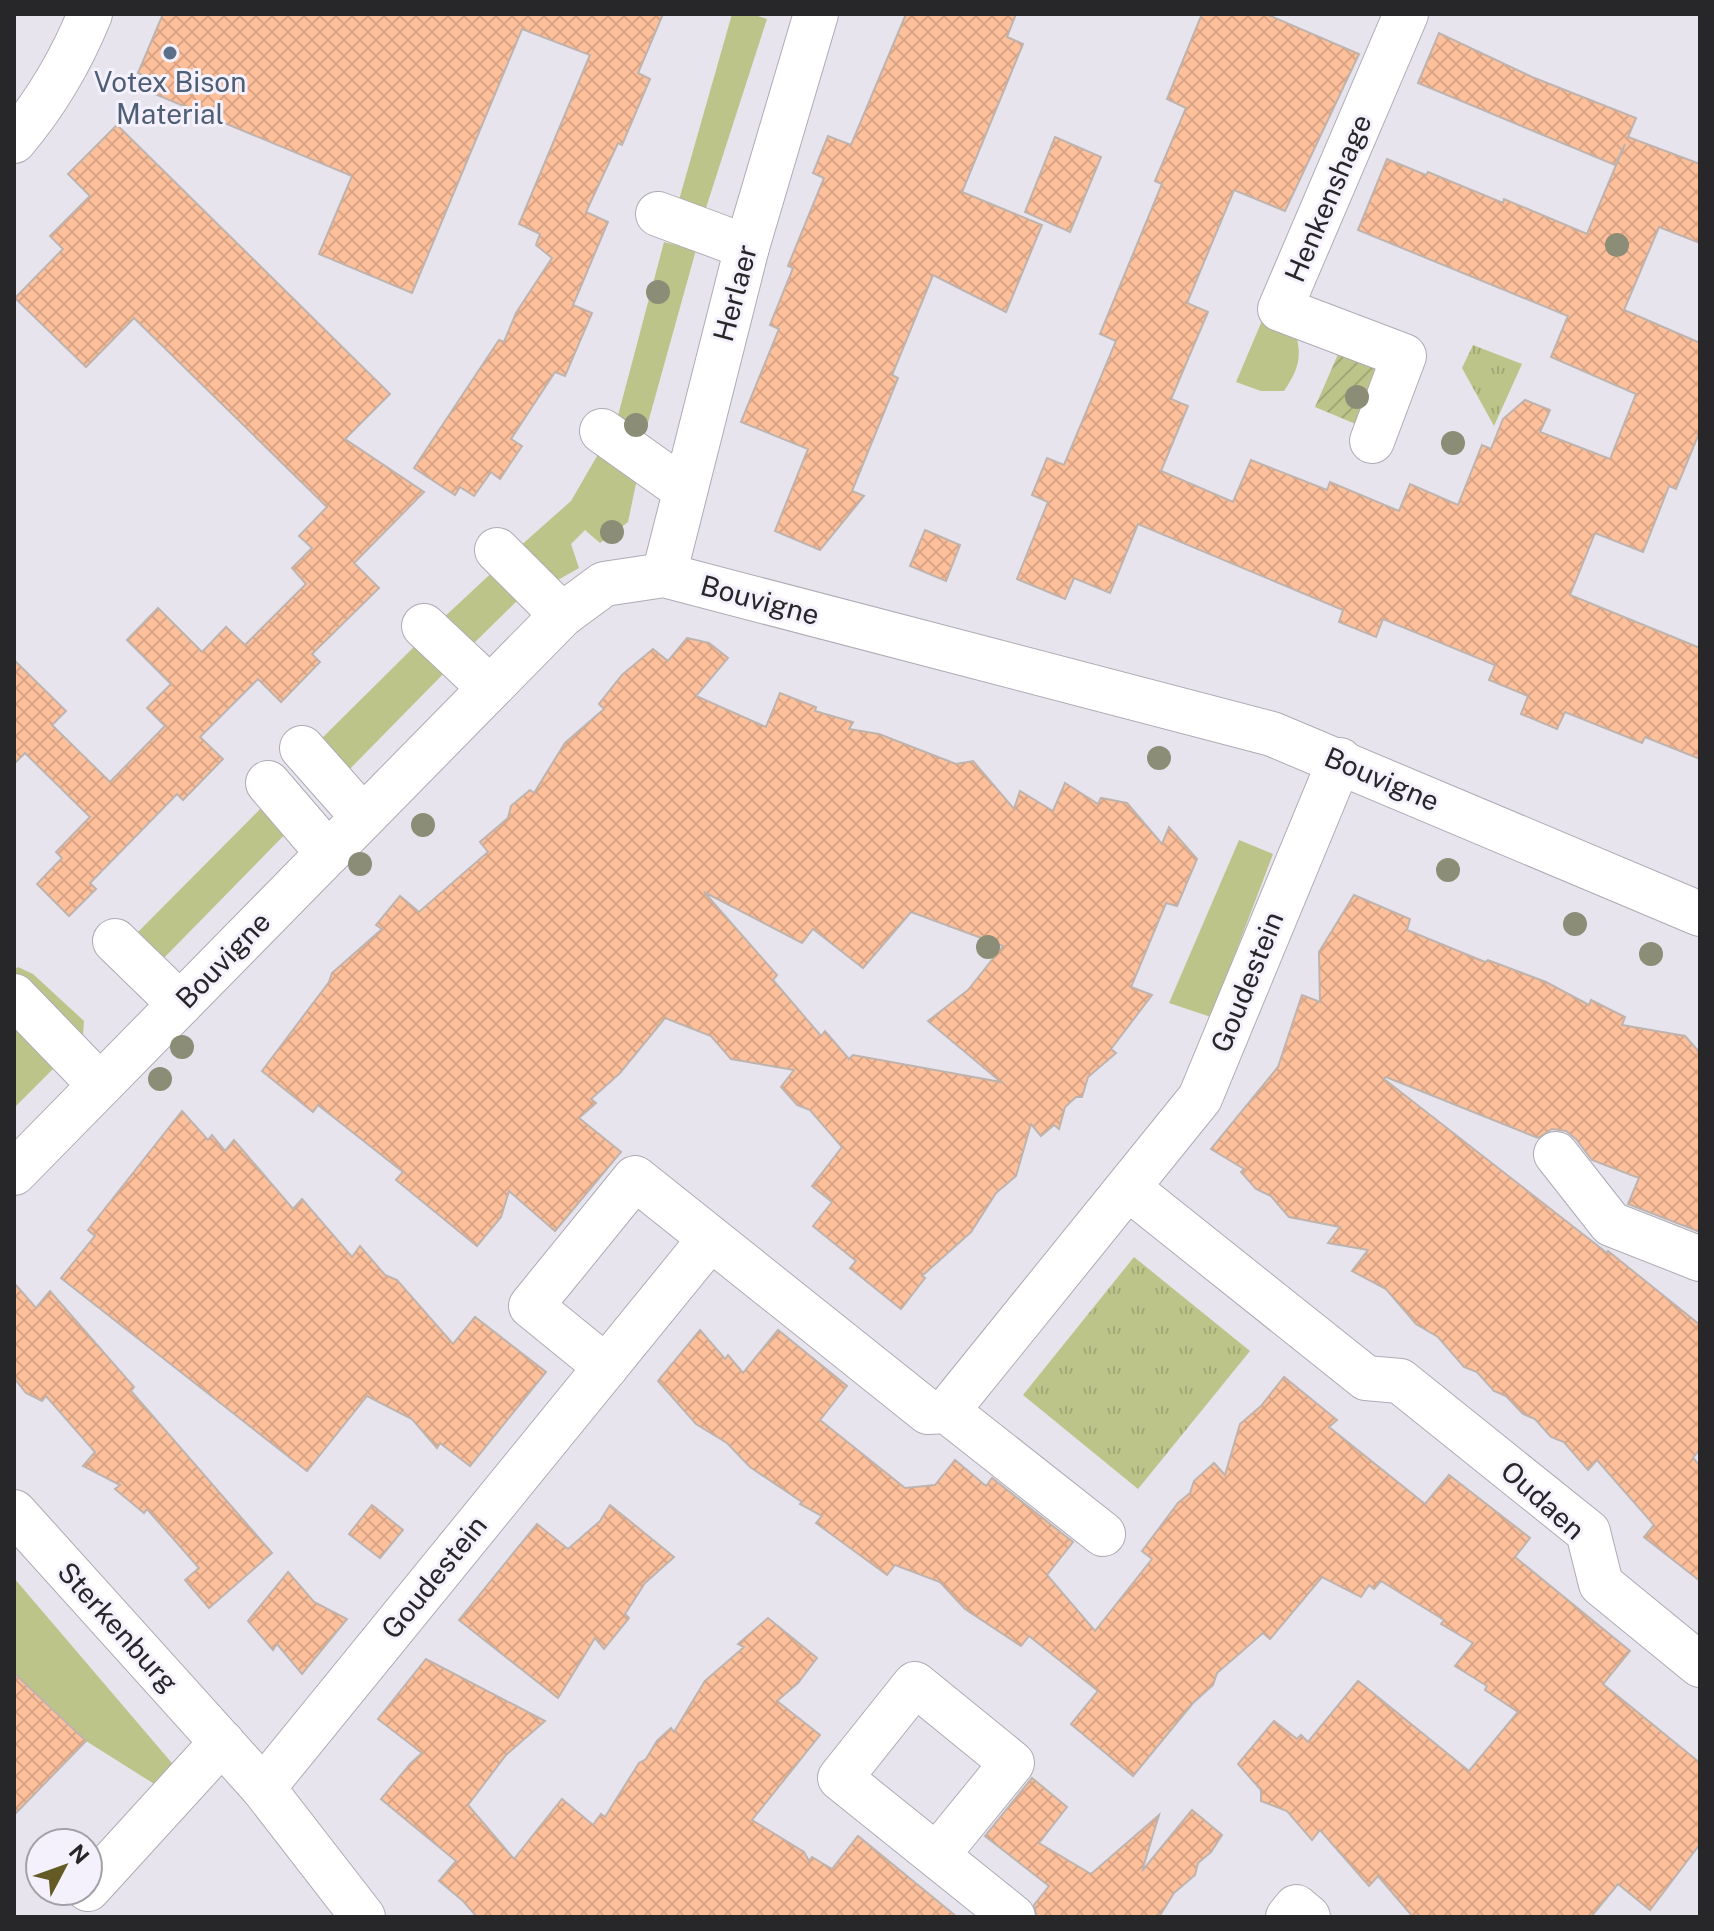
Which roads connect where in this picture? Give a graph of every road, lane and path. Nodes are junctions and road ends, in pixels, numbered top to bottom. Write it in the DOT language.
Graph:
graph roads {
  1 [pos="90,14"];
  2 [pos="816,14"];
  3 [pos="1406,14"];
  4 [pos="14,141"];
  5 [pos="658,214"];
  6 [pos="747,247"];
  7 [pos="602,431"];
  8 [pos="1372,441"];
  9 [pos="685,490"];
  10 [pos="497,550"];
  11 [pos="664,575"];
  12 [pos="562,615"];
  13 [pos="424,626"];
  14 [pos="490,688"];
  15 [pos="302,748"];
  16 [pos="1340,760"];
  17 [pos="268,783"];
  18 [pos="363,817"];
  19 [pos="328,853"];
  20 [pos="1700,914"];
  21 [pos="115,941"];
  22 [pos="14,996"];
  23 [pos="180,1004"];
  24 [pos="100,1085"];
  25 [pos="1556,1154"];
  26 [pos="14,1173"];
  27 [pos="1128,1188"];
  28 [pos="710,1239"];
  29 [pos="1700,1259"];
  30 [pos="606,1367"];
  31 [pos="947,1411"];
  32 [pos="14,1512"];
  33 [pos="1103,1534"];
  34 [pos="1700,1665"];
  35 [pos="222,1742"];
  36 [pos="263,1788"];
  37 [pos="937,1855"];
  38 [pos="104,1871"];
  39 [pos="363,1917"];
  40 [pos="1013,1917"];
  41 [pos="1288,1917"];
  42 [pos="1308,1917"];
  1 -- 4 [label="street"];
  2 -- 6 [label="street, Herlaer"];
  3 -- 8 [label="street, Henkenshage"];
  5 -- 6 [label="street"];
  6 -- 9 [label="street, Herlaer"];
  7 -- 9 [label="street"];
  9 -- 11 [label="street, Herlaer"];
  10 -- 12 [label="street"];
  11 -- 12 [label="street, Bouvigne"];
  11 -- 16 [label="street, Bouvigne"];
  12 -- 14 [label="street, Bouvigne"];
  13 -- 14 [label="street"];
  14 -- 18 [label="street, Bouvigne"];
  15 -- 18 [label="street"];
  16 -- 20 [label="street, Bouvigne"];
  16 -- 27 [label="street, Goudestein"];
  17 -- 19 [label="street"];
  18 -- 19 [label="street, Bouvigne"];
  19 -- 23 [label="street, Bouvigne"];
  21 -- 23 [label="street"];
  22 -- 24 [label="street"];
  23 -- 24 [label="street, Bouvigne"];
  24 -- 26 [label="street, Bouvigne"];
  25 -- 29 [label="street"];
  27 -- 31 [label="street, Goudestein"];
  27 -- 34 [label="street, Oudaen"];
  28 -- 30 [label="street, Goudestein"];
  28 -- 30 [label="street"];
  28 -- 31 [label="street"];
  30 -- 36 [label="street, Goudestein"];
  31 -- 33 [label="street"];
  32 -- 35 [label="street, Sterkenburg"];
  35 -- 36 [label="street, Sterkenburg"];
  35 -- 38 [label="street"];
  36 -- 39 [label="street, Sterkenburg"];
  37 -- 40 [label="street"];
  41 -- 42 [label="street"];
}
